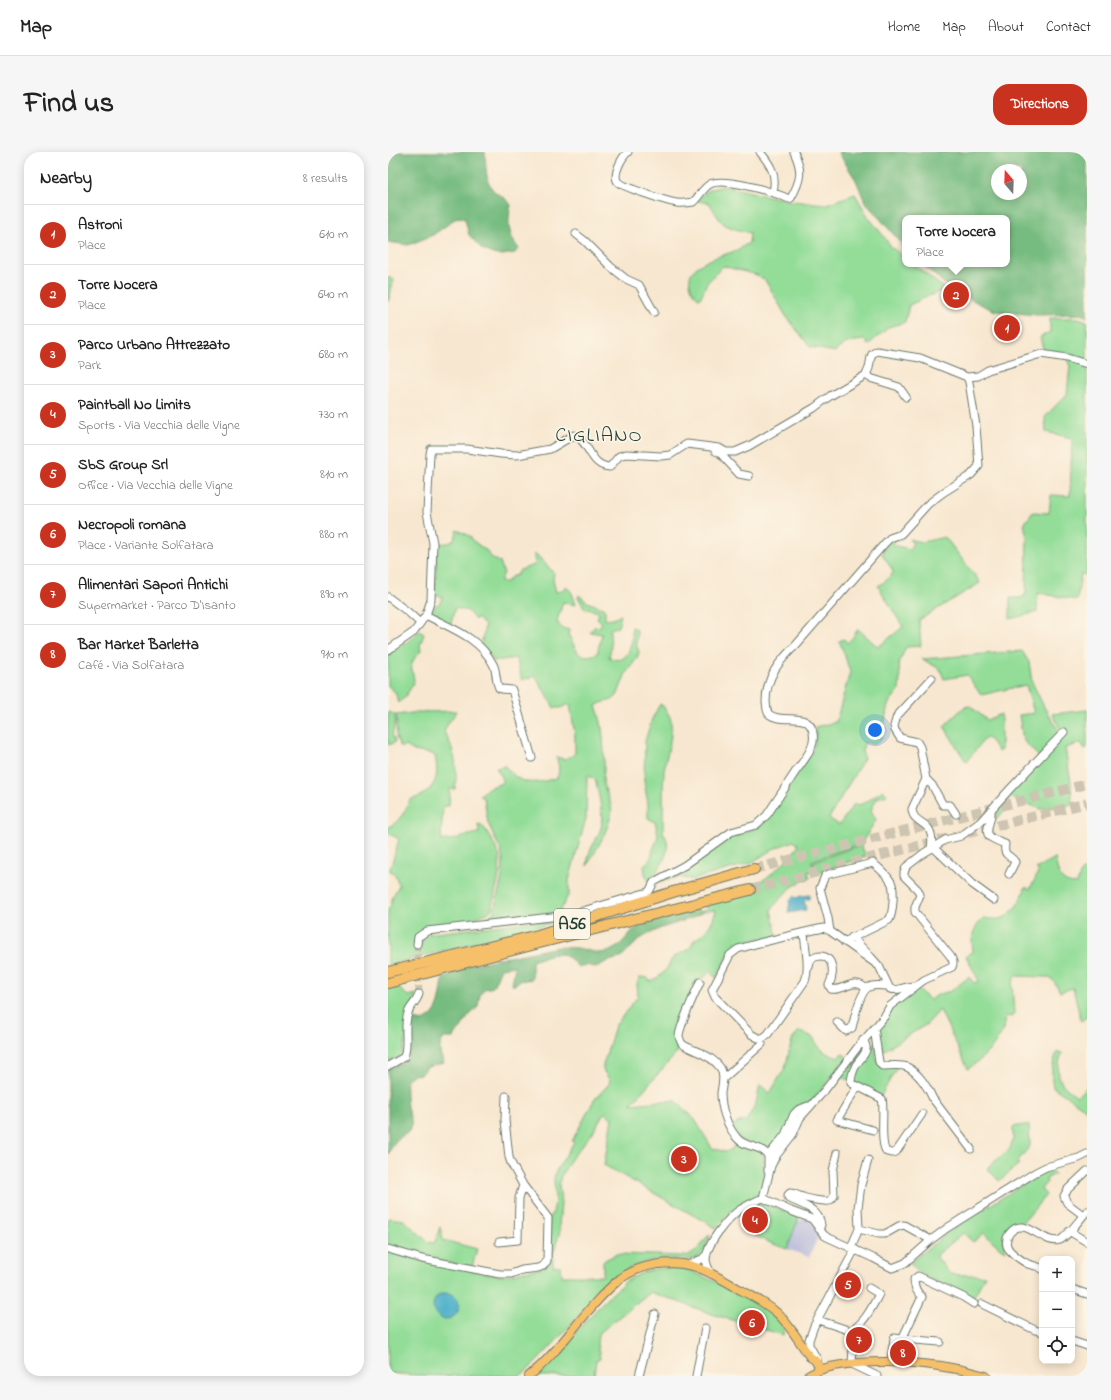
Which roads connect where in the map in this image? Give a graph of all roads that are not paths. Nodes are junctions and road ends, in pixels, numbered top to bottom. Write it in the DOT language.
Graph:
graph roads {
  1 [pos="628,152"];
  2 [pos="760,152"];
  3 [pos="794,152"];
  4 [pos="773,192"];
  5 [pos="576,234"];
  6 [pos="654,312"];
  7 [pos="1087,364"];
  8 [pos="866,375"];
  9 [pos="967,376"];
  10 [pos="906,397"];
  11 [pos="694,445"];
  12 [pos="749,476"];
  13 [pos="388,597"];
  14 [pos="426,615"];
  15 [pos="420,623"];
  16 [pos="388,650"];
  17 [pos="932,678"];
  18 [pos="1064,732"];
  19 [pos="532,758"];
  20 [pos="926,779"];
  21 [pos="991,810"];
  22 [pos="956,814"];
  23 [pos="932,848"];
  24 [pos="754,869"];
  25 [pos="1009,874"];
  26 [pos="750,890"];
  27 [pos="994,900"];
  28 [pos="830,931"];
  29 [pos="804,933"];
  30 [pos="852,937"];
  31 [pos="844,942"];
  32 [pos="417,944"];
  33 [pos="879,966"];
  34 [pos="806,970"];
  35 [pos="388,972"];
  36 [pos="700,982"];
  37 [pos="388,983"];
  38 [pos="888,986"];
  39 [pos="916,986"];
  40 [pos="866,989"];
  41 [pos="419,994"];
  42 [pos="837,1022"];
  43 [pos="874,1028"];
  44 [pos="864,1040"];
  45 [pos="762,1044"];
  46 [pos="388,1066"];
  47 [pos="723,1079"];
  48 [pos="856,1087"];
  49 [pos="506,1096"];
  50 [pos="808,1106"];
  51 [pos="922,1114"];
  52 [pos="873,1130"];
  53 [pos="971,1150"];
  54 [pos="837,1153"];
  55 [pos="1087,1154"];
  56 [pos="768,1156"];
  57 [pos="868,1160"];
  58 [pos="1087,1171"];
  59 [pos="768,1178"];
  60 [pos="523,1185"];
  61 [pos="763,1198"];
  62 [pos="1085,1213"];
  63 [pos="819,1229"];
  64 [pos="859,1229"];
  65 [pos="1070,1231"];
  66 [pos="931,1240"];
  67 [pos="499,1242"];
  68 [pos="1087,1242"];
  69 [pos="853,1248"];
  70 [pos="388,1249"];
  71 [pos="705,1257"];
  72 [pos="687,1265"];
  73 [pos="1039,1267"];
  74 [pos="700,1269"];
  75 [pos="711,1274"];
  76 [pos="868,1288"];
  77 [pos="1075,1290"];
  78 [pos="1087,1294"];
  79 [pos="974,1304"];
  80 [pos="982,1304"];
  81 [pos="655,1314"];
  82 [pos="818,1320"];
  83 [pos="705,1328"];
  84 [pos="850,1331"];
  85 [pos="1039,1331"];
  86 [pos="902,1339"];
  87 [pos="940,1342"];
  88 [pos="1075,1342"];
  89 [pos="1087,1346"];
  90 [pos="891,1362"];
  91 [pos="852,1364"];
  92 [pos="815,1367"];
  93 [pos="529,1376"];
  94 [pos="640,1376"];
  95 [pos="696,1376"];
  96 [pos="807,1376"];
  97 [pos="878,1376"];
  98 [pos="986,1376"];
  1 -- 4 [label="street"];
  2 -- 4 [label="street"];
  3 -- 4 [label="street"];
  5 -- 6 [label="street"];
  7 -- 9 [label="street"];
  8 -- 9 [label="street"];
  8 -- 10 [label="street"];
  8 -- 11 [label="street"];
  9 -- 32 [label="street"];
  11 -- 12 [label="street"];
  11 -- 14 [label="street"];
  13 -- 15 [label="street"];
  14 -- 15 [label="street"];
  14 -- 19 [label="street"];
  15 -- 16 [label="street"];
  17 -- 20 [label="street"];
  18 -- 21 [label="street"];
  20 -- 22 [label="street"];
  20 -- 23 [label="street"];
  21 -- 23 [label="street"];
  21 -- 25 [label="street"];
  23 -- 27 [label="street"];
  23 -- 39 [label="street"];
  24 -- 35 [label="highway, A56"];
  26 -- 37 [label="highway, A56"];
  28 -- 29 [label="street"];
  28 -- 30 [label="street"];
  28 -- 31 [label="street"];
  29 -- 34 [label="street"];
  29 -- 34 [label="street"];
  30 -- 31 [label="street"];
  30 -- 33 [label="street"];
  31 -- 33 [label="street"];
  33 -- 38 [label="street"];
  34 -- 40 [label="street"];
  36 -- 47 [label="street"];
  38 -- 39 [label="street"];
  38 -- 40 [label="street"];
  39 -- 43 [label="street"];
  40 -- 42 [label="street"];
  41 -- 46 [label="street"];
  43 -- 44 [label="street"];
  43 -- 53 [label="street"];
  44 -- 48 [label="street"];
  44 -- 59 [label="street"];
  45 -- 47 [label="street"];
  47 -- 56 [label="street"];
  48 -- 51 [label="street"];
  48 -- 52 [label="street"];
  49 -- 60 [label="street"];
  50 -- 56 [label="street"];
  54 -- 63 [label="street"];
  55 -- 66 [label="street"];
  56 -- 59 [label="street"];
  57 -- 64 [label="street"];
  58 -- 62 [label="street"];
  59 -- 61 [label="street"];
  60 -- 67 [label="street"];
  60 -- 70 [label="street"];
  61 -- 63 [label="street"];
  61 -- 71 [label="street"];
  62 -- 65 [label="street"];
  63 -- 69 [label="street"];
  64 -- 66 [label="street"];
  64 -- 69 [label="street"];
  65 -- 68 [label="street"];
  65 -- 73 [label="street"];
  66 -- 69 [label="street"];
  69 -- 82 [label="street"];
  71 -- 72 [label="street"];
  71 -- 74 [label="street"];
  71 -- 75 [label="street"];
  72 -- 74 [label="main road"];
  72 -- 93 [label="main road"];
  74 -- 75 [label="main road"];
  75 -- 92 [label="main road"];
  76 -- 84 [label="street"];
  77 -- 78 [label="street"];
  79 -- 86 [label="street"];
  80 -- 85 [label="street"];
  81 -- 94 [label="street"];
  82 -- 84 [label="street"];
  82 -- 92 [label="street"];
  83 -- 95 [label="street"];
  84 -- 91 [label="street"];
  86 -- 87 [label="street"];
  86 -- 90 [label="street"];
  88 -- 89 [label="street"];
  90 -- 91 [label="main road"];
  90 -- 98 [label="main road"];
  91 -- 92 [label="main road"];
  91 -- 97 [label="street"];
  92 -- 96 [label="main road"];
}
